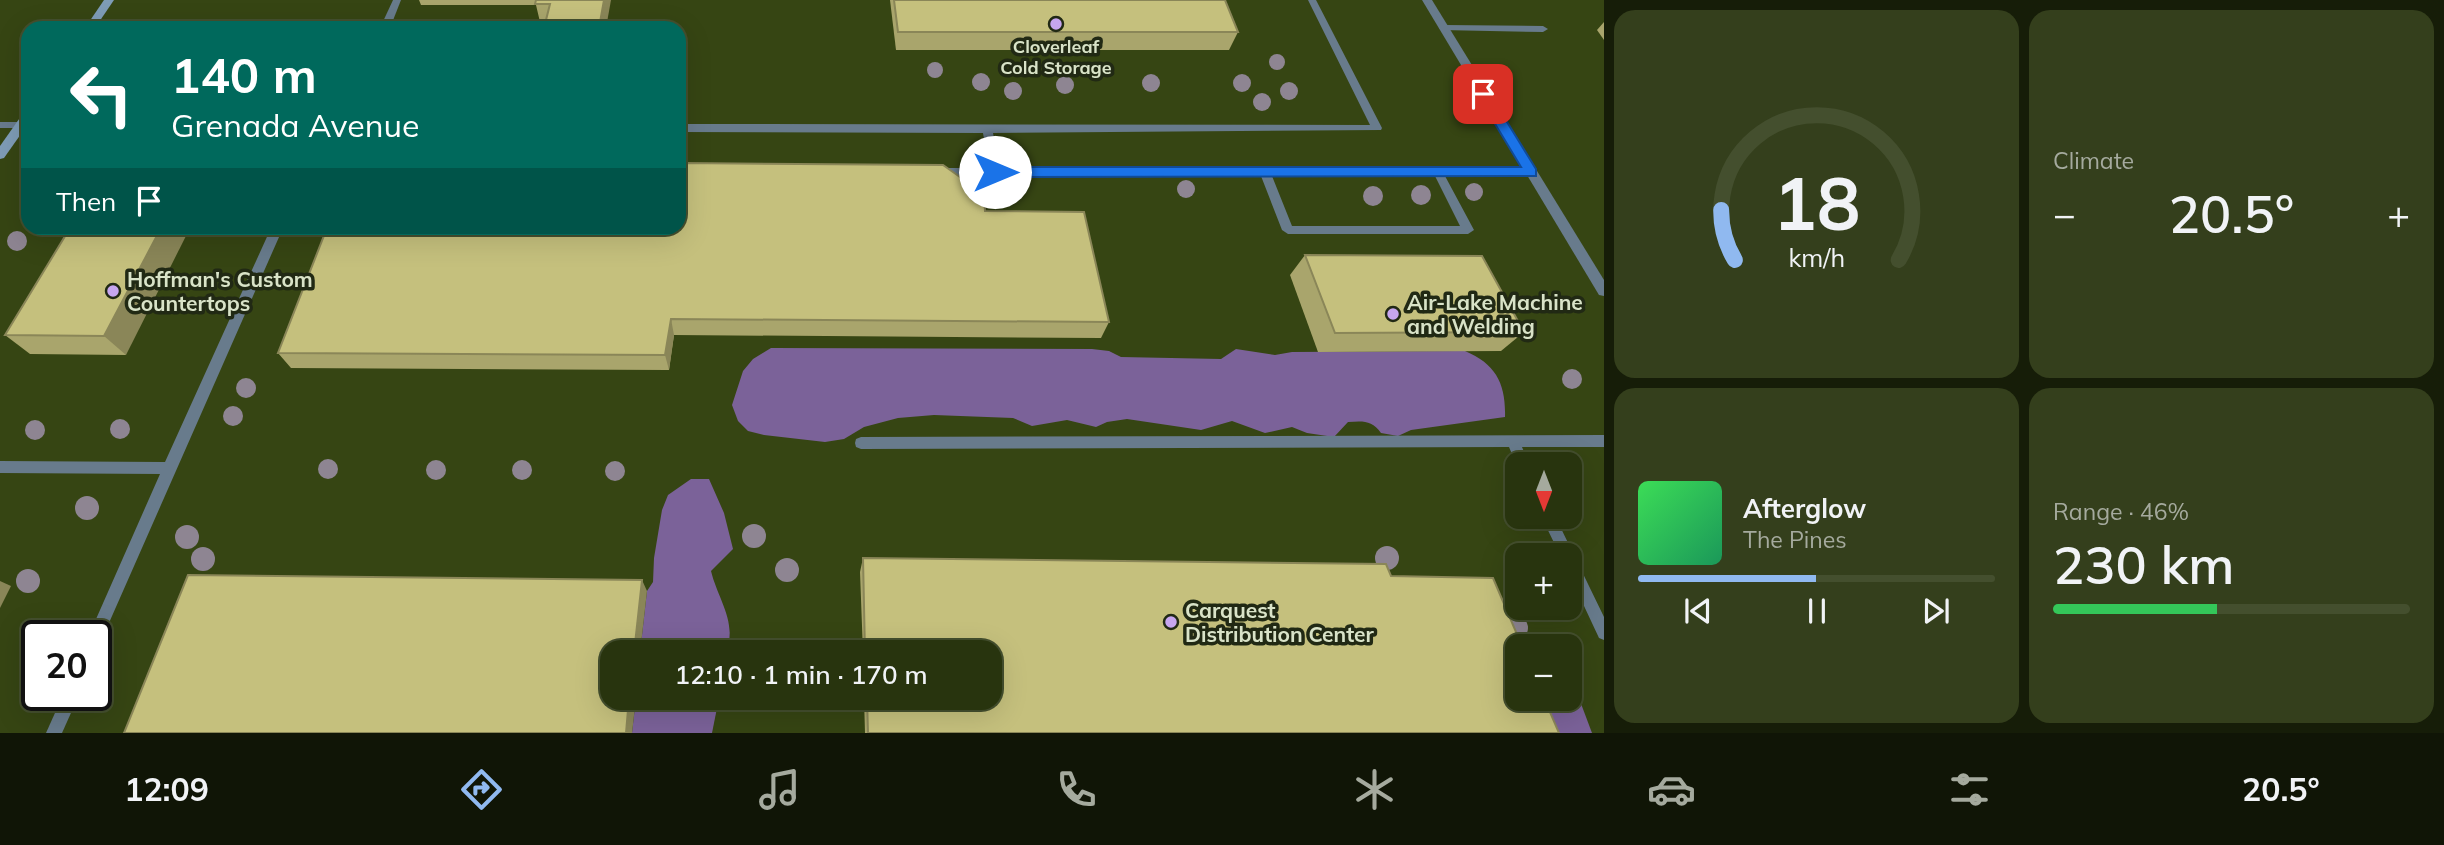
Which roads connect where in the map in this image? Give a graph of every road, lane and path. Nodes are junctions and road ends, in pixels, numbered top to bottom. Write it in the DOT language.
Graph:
graph roads {
  1 [pos="109,0"];
  2 [pos="397,0"];
  3 [pos="1312,0"];
  4 [pos="1427,0"];
  5 [pos="95,21"];
  6 [pos="388,21"];
  7 [pos="1444,28"];
  8 [pos="1543,29"];
  9 [pos="21,123"];
  10 [pos="0,125"];
  11 [pos="21,128"];
  12 [pos="686,128"];
  13 [pos="987,129"];
  14 [pos="0,155"];
  15 [pos="926,172"];
  16 [pos="995,172"];
  17 [pos="1265,172"];
  18 [pos="1438,172"];
  19 [pos="1531,172"];
  20 [pos="275,235"];
  21 [pos="1604,291"];
  22 [pos="1604,441"];
  23 [pos="1513,442"];
  24 [pos="861,443"];
  25 [pos="1518,452"];
  26 [pos="0,467"];
  27 [pos="169,468"];
  28 [pos="1582,586"];
  29 [pos="103,620"];
  30 [pos="1604,633"];
  31 [pos="64,711"];
  32 [pos="54,733"];
  1 -- 5 [label="main road"];
  2 -- 6 [label="lane"];
  3 -- 13 [label="lane"];
  4 -- 7 [label="street"];
  7 -- 8 [label="lane"];
  7 -- 19 [label="street"];
  9 -- 10 [label="lane"];
  11 -- 14 [label="main road"];
  12 -- 13 [label="lane"];
  13 -- 16 [label="lane"];
  15 -- 16 [label="lane"];
  16 -- 17 [label="lane"];
  17 -- 18 [label="lane"];
  17 -- 18 [label="lane"];
  18 -- 19 [label="lane"];
  19 -- 21 [label="street"];
  20 -- 27 [label="lane"];
  22 -- 23 [label="lane"];
  23 -- 24 [label="lane"];
  23 -- 25 [label="lane"];
  26 -- 27 [label="lane"];
  27 -- 29 [label="lane"];
  28 -- 30 [label="lane"];
  31 -- 32 [label="lane"];
}
